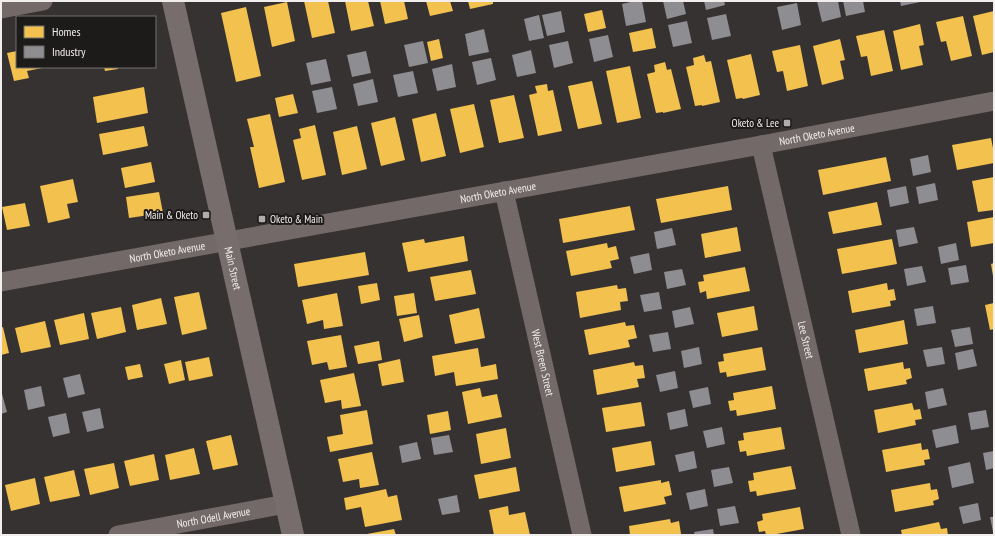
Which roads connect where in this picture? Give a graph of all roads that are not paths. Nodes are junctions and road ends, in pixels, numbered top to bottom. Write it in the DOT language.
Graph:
graph roads {
  1 [pos="43,1"];
  2 [pos="173,1"];
  3 [pos="1,9"];
  4 [pos="994,101"];
  5 [pos="761,145"];
  6 [pos="504,191"];
  7 [pos="227,241"];
  8 [pos="1,282"];
  9 [pos="286,504"];
  10 [pos="118,535"];
  11 [pos="293,535"];
  12 [pos="582,535"];
  13 [pos="851,535"];
  1 -- 3 [label="street"];
  2 -- 7 [label="street, Main Street"];
  4 -- 5 [label="street, North Oketo Avenue"];
  5 -- 6 [label="street, North Oketo Avenue"];
  5 -- 13 [label="street, Lee Street"];
  6 -- 7 [label="street, North Oketo Avenue"];
  6 -- 12 [label="street, West Breen Street"];
  7 -- 8 [label="street, North Oketo Avenue"];
  7 -- 9 [label="street, Main Street"];
  9 -- 10 [label="street, North Odell Avenue"];
  9 -- 11 [label="street, Main Street"];
}
